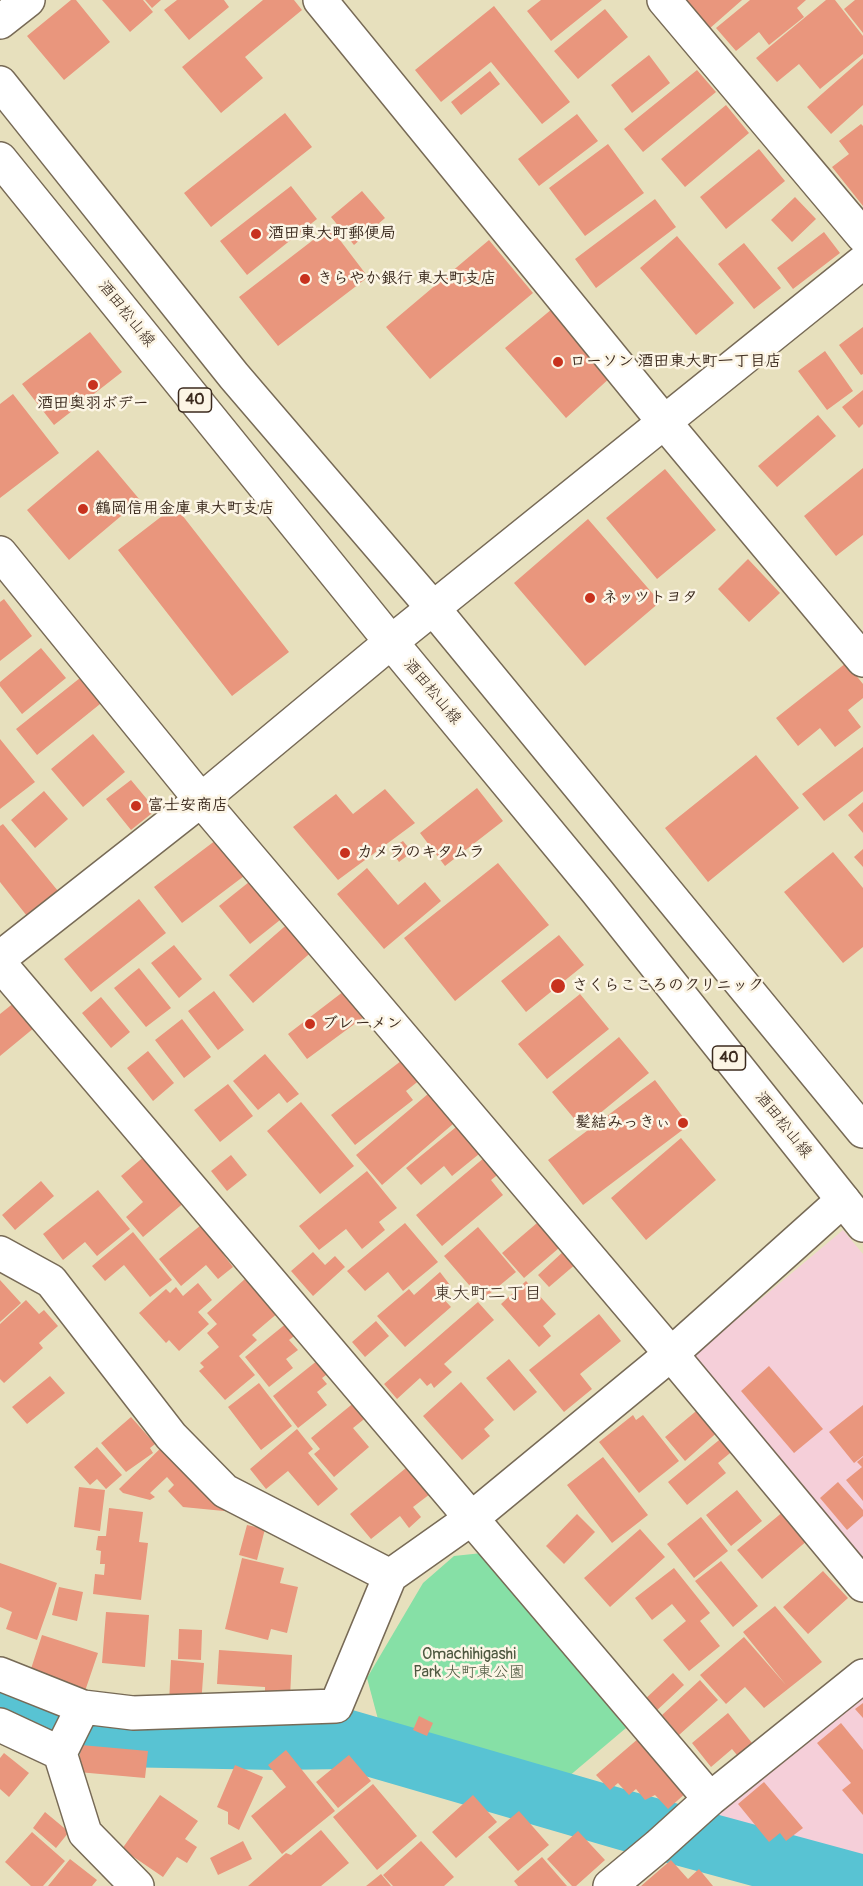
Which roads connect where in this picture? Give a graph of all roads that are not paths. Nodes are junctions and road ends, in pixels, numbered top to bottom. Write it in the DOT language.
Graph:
graph roads {
  1 [pos="28,0"];
  2 [pos="320,0"];
  3 [pos="664,0"];
  4 [pos="0,22"];
  5 [pos="0,83"];
  6 [pos="0,159"];
  7 [pos="863,236"];
  8 [pos="863,262"];
  9 [pos="664,423"];
  10 [pos="0,553"];
  11 [pos="433,608"];
  12 [pos="391,642"];
  13 [pos="863,660"];
  14 [pos="201,800"];
  15 [pos="0,958"];
  16 [pos="0,964"];
  17 [pos="863,1131"];
  18 [pos="843,1200"];
  19 [pos="863,1225"];
  20 [pos="0,1253"];
  21 [pos="670,1354"];
  22 [pos="472,1518"];
  23 [pos="390,1576"];
  24 [pos="863,1585"];
  25 [pos="0,1674"];
  26 [pos="863,1676"];
  27 [pos="83,1707"];
  28 [pos="0,1725"];
  29 [pos="60,1753"];
  30 [pos="701,1807"];
  31 [pos="137,1886"];
  32 [pos="610,1886"];
  1 -- 4 [label="street"];
  2 -- 9 [label="street"];
  3 -- 7 [label="street"];
  5 -- 11 [label="street"];
  6 -- 12 [label="street, 酒田松山線 / 40"];
  8 -- 9 [label="street"];
  9 -- 11 [label="street"];
  9 -- 13 [label="street"];
  10 -- 14 [label="street"];
  11 -- 12 [label="street"];
  11 -- 17 [label="street"];
  12 -- 14 [label="street"];
  12 -- 18 [label="street, 酒田松山線 / 40"];
  14 -- 15 [label="street"];
  14 -- 21 [label="street"];
  16 -- 22 [label="street"];
  18 -- 19 [label="street, 酒田松山線 / 40"];
  18 -- 21 [label="street"];
  20 -- 23 [label="street"];
  21 -- 22 [label="street"];
  21 -- 24 [label="street"];
  22 -- 23 [label="street"];
  22 -- 30 [label="street"];
  23 -- 27 [label="street"];
  25 -- 27 [label="street"];
  26 -- 30 [label="street"];
  27 -- 29 [label="street"];
  28 -- 29 [label="street"];
  29 -- 31 [label="street"];
  30 -- 32 [label="street"];
}
